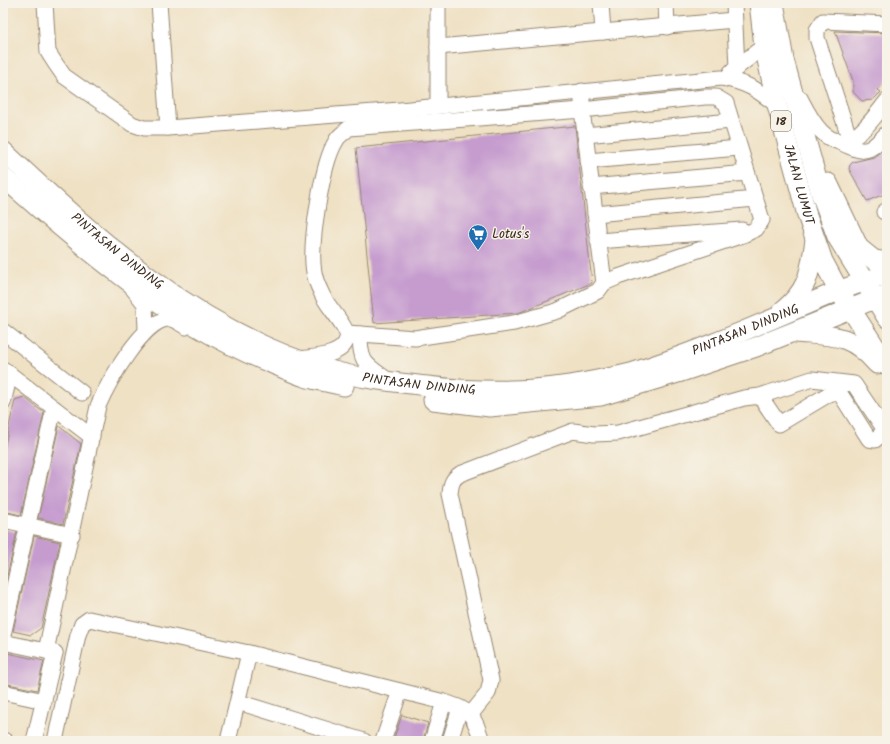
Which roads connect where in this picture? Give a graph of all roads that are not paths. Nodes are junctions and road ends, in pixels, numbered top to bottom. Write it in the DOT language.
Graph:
graph roads {
  1 [pos="45,3"];
  2 [pos="159,3"];
  3 [pos="438,3"];
  4 [pos="601,3"];
  5 [pos="666,3"];
  6 [pos="734,3"];
  7 [pos="759,3"];
  8 [pos="774,3"];
  9 [pos="734,20"];
  10 [pos="887,24"];
  11 [pos="667,27"];
  12 [pos="603,32"];
  13 [pos="764,46"];
  14 [pos="438,47"];
  15 [pos="737,68"];
  16 [pos="722,78"];
  17 [pos="789,78"];
  18 [pos="582,92"];
  19 [pos="887,101"];
  20 [pos="777,105"];
  21 [pos="438,106"];
  22 [pos="582,110"];
  23 [pos="400,117"];
  24 [pos="731,121"];
  25 [pos="168,128"];
  26 [pos="887,133"];
  27 [pos="585,135"];
  28 [pos="805,135"];
  29 [pos="843,140"];
  30 [pos="740,148"];
  31 [pos="3,151"];
  32 [pos="588,161"];
  33 [pos="747,173"];
  34 [pos="4,177"];
  35 [pos="591,188"];
  36 [pos="755,200"];
  37 [pos="595,214"];
  38 [pos="756,229"];
  39 [pos="816,237"];
  40 [pos="598,241"];
  41 [pos="887,262"];
  42 [pos="122,274"];
  43 [pos="887,274"];
  44 [pos="864,282"];
  45 [pos="604,283"];
  46 [pos="839,291"];
  47 [pos="881,297"];
  48 [pos="850,309"];
  49 [pos="887,318"];
  50 [pos="767,322"];
  51 [pos="146,330"];
  52 [pos="3,331"];
  53 [pos="793,332"];
  54 [pos="354,334"];
  55 [pos="243,352"];
  56 [pos="298,359"];
  57 [pos="887,365"];
  58 [pos="6,372"];
  59 [pos="887,376"];
  60 [pos="389,381"];
  61 [pos="82,393"];
  62 [pos="760,396"];
  63 [pos="3,403"];
  64 [pos="54,408"];
  65 [pos="92,436"];
  66 [pos="3,520"];
  67 [pos="28,526"];
  68 [pos="72,536"];
  69 [pos="3,634"];
  70 [pos="3,642"];
  71 [pos="51,652"];
  72 [pos="249,653"];
  73 [pos="73,657"];
  74 [pos="400,691"];
  75 [pos="3,692"];
  76 [pos="44,701"];
  77 [pos="238,702"];
  78 [pos="444,702"];
  79 [pos="465,711"];
  80 [pos="3,740"];
  81 [pos="6,741"];
  82 [pos="34,741"];
  83 [pos="56,741"];
  84 [pos="228,741"];
  85 [pos="364,741"];
  86 [pos="383,741"];
  87 [pos="432,741"];
  88 [pos="450,741"];
  89 [pos="482,741"];
  1 -- 25 [label="street"];
  2 -- 25 [label="street"];
  3 -- 14 [label="street"];
  4 -- 12 [label="street"];
  5 -- 11 [label="street"];
  6 -- 9 [label="street"];
  7 -- 13 [label="main road, JALAN LUMUT / 18"];
  8 -- 17 [label="main road, JALAN LUMUT / 18"];
  9 -- 11 [label="street"];
  9 -- 15 [label="street"];
  10 -- 29 [label="street"];
  11 -- 12 [label="street"];
  12 -- 14 [label="street"];
  13 -- 15 [label="street"];
  13 -- 20 [label="main road, JALAN LUMUT / 18"];
  14 -- 21 [label="street"];
  15 -- 16 [label="street"];
  16 -- 18 [label="street"];
  16 -- 20 [label="street"];
  17 -- 28 [label="main road, JALAN LUMUT / 18"];
  17 -- 29 [label="street"];
  18 -- 21 [label="street"];
  18 -- 22 [label="street"];
  19 -- 29 [label="street"];
  20 -- 39 [label="main road, JALAN LUMUT / 18"];
  21 -- 23 [label="street"];
  22 -- 23 [label="street"];
  22 -- 24 [label="street"];
  22 -- 27 [label="street"];
  23 -- 25 [label="street"];
  23 -- 54 [label="street"];
  24 -- 27 [label="street"];
  24 -- 30 [label="street"];
  26 -- 29 [label="street"];
  27 -- 32 [label="street"];
  28 -- 41 [label="main road"];
  28 -- 44 [label="main road, JALAN LUMUT / 18"];
  30 -- 32 [label="street"];
  30 -- 33 [label="street"];
  31 -- 56 [label="main road, PINTASAN DINDING"];
  32 -- 35 [label="street"];
  33 -- 35 [label="street"];
  33 -- 36 [label="street"];
  34 -- 42 [label="main road, PINTASAN DINDING"];
  35 -- 37 [label="street"];
  36 -- 37 [label="street"];
  36 -- 38 [label="street"];
  37 -- 40 [label="street"];
  38 -- 40 [label="street"];
  38 -- 45 [label="street"];
  39 -- 46 [label="main road, JALAN LUMUT / 18"];
  39 -- 50 [label="main road"];
  40 -- 45 [label="street"];
  42 -- 51 [label="street"];
  42 -- 55 [label="main road, PINTASAN DINDING"];
  43 -- 44 [label="main road, PINTASAN DINDING"];
  44 -- 46 [label="main road, PINTASAN DINDING"];
  44 -- 47 [label="main road, 18"];
  45 -- 54 [label="street"];
  46 -- 48 [label="main road, 18"];
  46 -- 50 [label="main road, PINTASAN DINDING"];
  47 -- 48 [label="main road, PINTASAN DINDING"];
  47 -- 49 [label="main road, 18"];
  48 -- 53 [label="main road, PINTASAN DINDING"];
  48 -- 57 [label="main road, 18"];
  50 -- 60 [label="main road, PINTASAN DINDING"];
  51 -- 55 [label="street"];
  51 -- 65 [label="street"];
  52 -- 61 [label="street"];
  53 -- 55 [label="main road, PINTASAN DINDING"];
  53 -- 59 [label="main road"];
  54 -- 56 [label="street"];
  54 -- 60 [label="street"];
  56 -- 60 [label="main road, PINTASAN DINDING"];
  58 -- 63 [label="street"];
  58 -- 64 [label="street"];
  62 -- 62 [label="street"];
  62 -- 79 [label="street"];
  64 -- 65 [label="street"];
  64 -- 67 [label="street"];
  65 -- 68 [label="street"];
  66 -- 67 [label="street"];
  67 -- 68 [label="street"];
  67 -- 69 [label="street"];
  68 -- 71 [label="street"];
  70 -- 71 [label="street"];
  71 -- 73 [label="street"];
  71 -- 76 [label="street"];
  72 -- 73 [label="street"];
  72 -- 74 [label="street"];
  72 -- 77 [label="street"];
  73 -- 83 [label="street"];
  74 -- 78 [label="street"];
  74 -- 86 [label="street"];
  75 -- 76 [label="street"];
  76 -- 82 [label="street"];
  77 -- 84 [label="street"];
  77 -- 85 [label="street"];
  78 -- 79 [label="street"];
  78 -- 87 [label="street"];
  79 -- 88 [label="street"];
  79 -- 89 [label="street"];
  80 -- 81 [label="street"];
}
